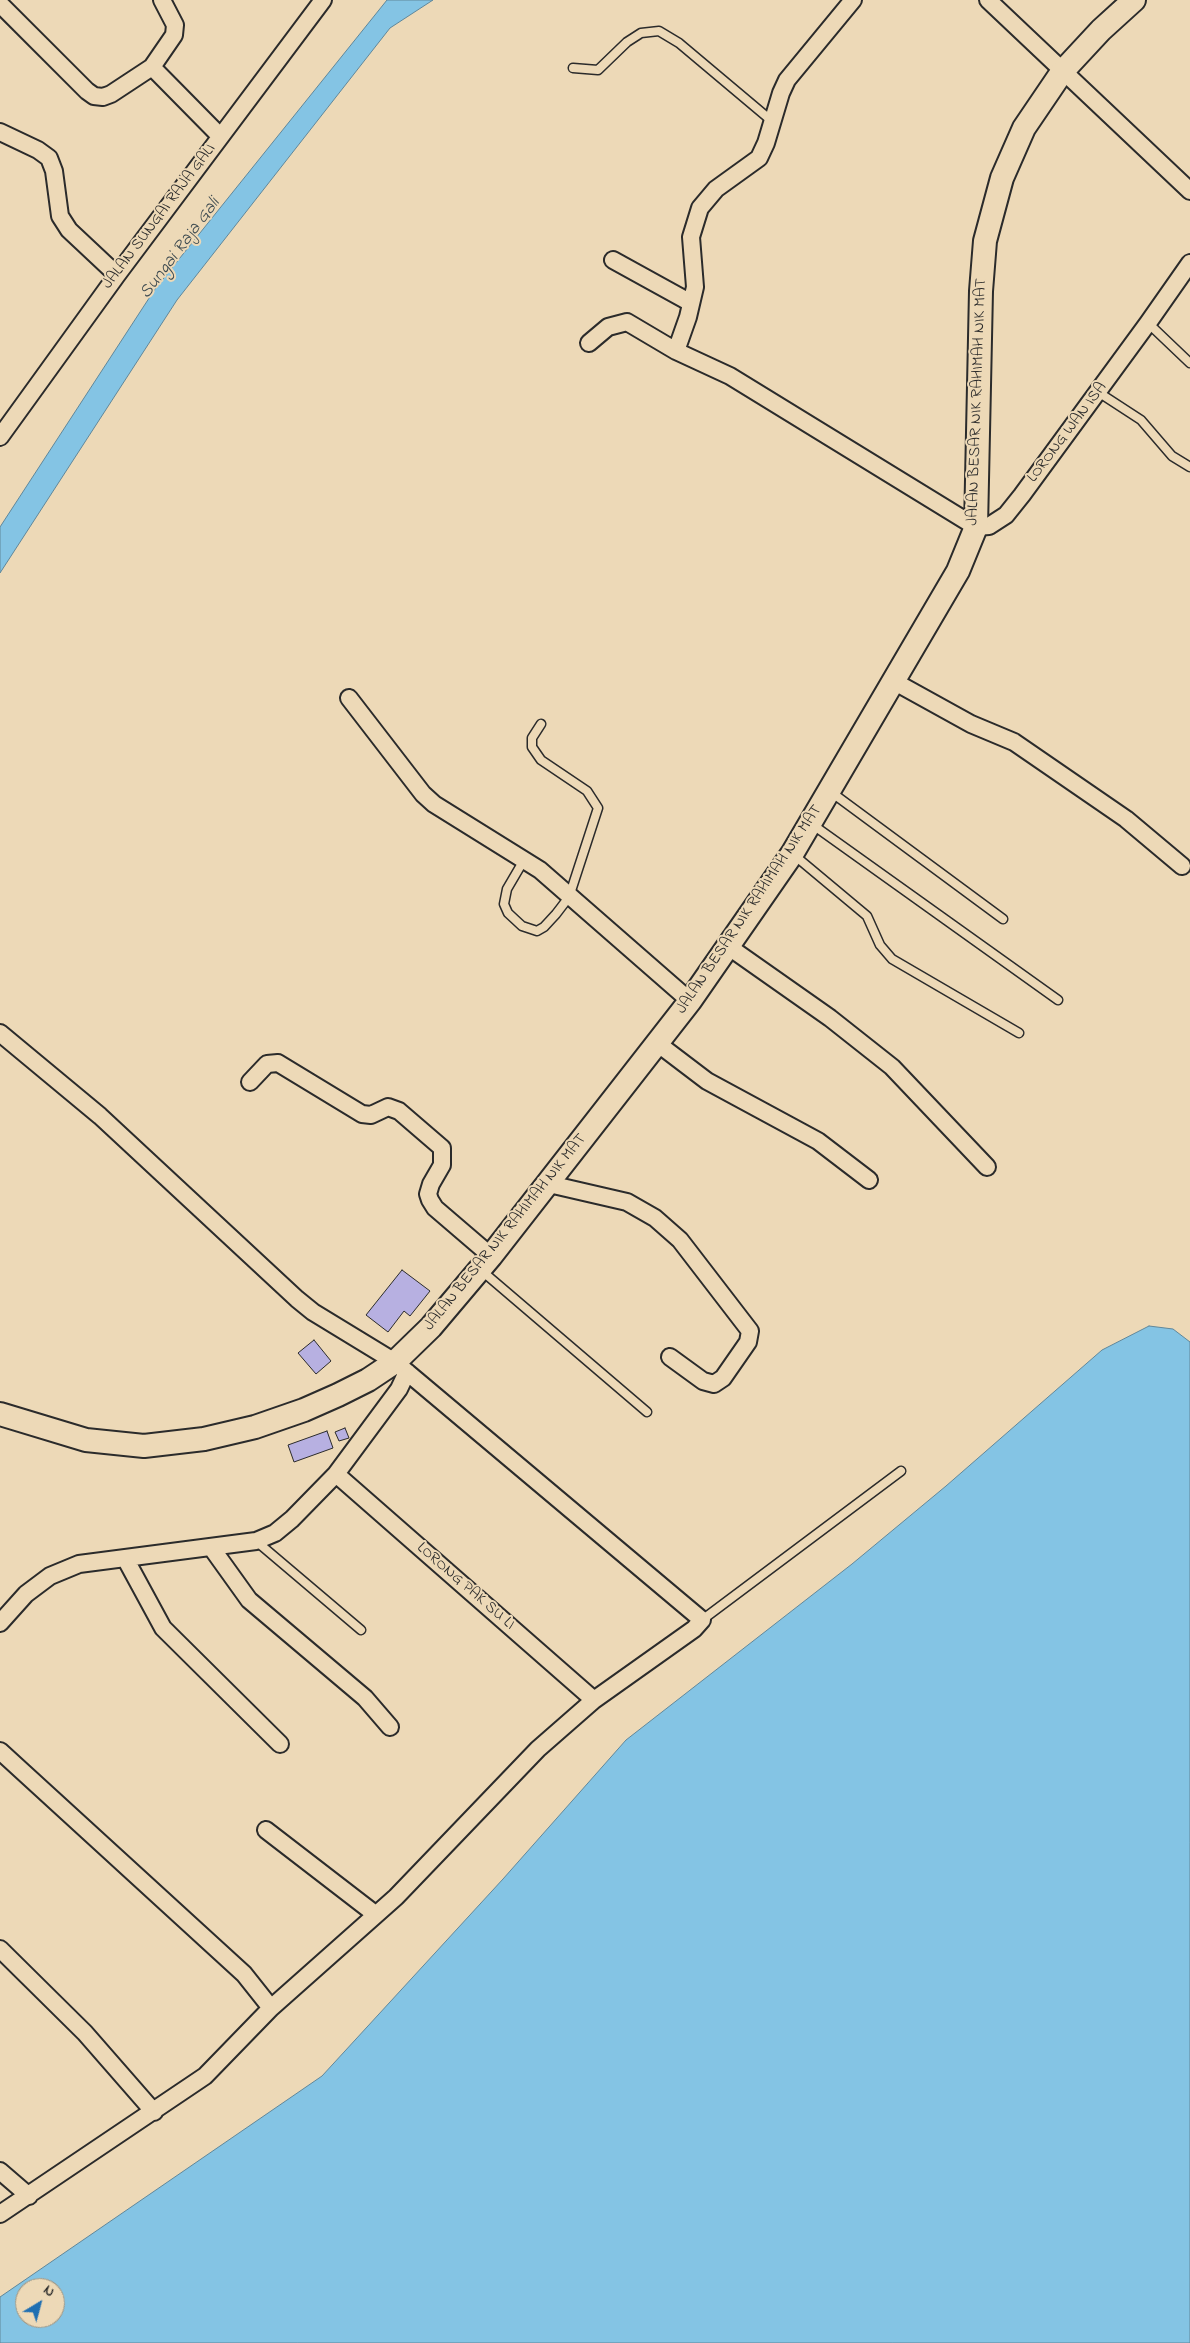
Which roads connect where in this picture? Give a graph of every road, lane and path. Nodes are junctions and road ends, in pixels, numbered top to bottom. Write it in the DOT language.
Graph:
graph roads {
  1 [pos="162,0"];
  2 [pos="323,0"];
  3 [pos="853,0"];
  4 [pos="988,0"];
  5 [pos="1134,0"];
  6 [pos="0,4"];
  7 [pos="152,66"];
  8 [pos="573,68"];
  9 [pos="1062,72"];
  10 [pos="773,122"];
  11 [pos="0,132"];
  12 [pos="220,136"];
  13 [pos="1190,191"];
  14 [pos="613,260"];
  15 [pos="1190,263"];
  16 [pos="117,274"];
  17 [pos="691,303"];
  18 [pos="1148,324"];
  19 [pos="589,343"];
  20 [pos="676,351"];
  21 [pos="1190,363"];
  22 [pos="1098,392"];
  23 [pos="0,437"];
  24 [pos="1190,467"];
  25 [pos="976,527"];
  26 [pos="895,682"];
  27 [pos="349,698"];
  28 [pos="540,724"];
  29 [pos="830,791"];
  30 [pos="811,824"];
  31 [pos="792,854"];
  32 [pos="525,859"];
  33 [pos="1182,866"];
  34 [pos="569,897"];
  35 [pos="1003,919"];
  36 [pos="729,947"];
  37 [pos="690,1000"];
  38 [pos="1058,1000"];
  39 [pos="0,1033"];
  40 [pos="1019,1033"];
  41 [pos="657,1044"];
  42 [pos="250,1082"];
  43 [pos="987,1167"];
  44 [pos="869,1180"];
  45 [pos="549,1184"];
  46 [pos="486,1263"];
  47 [pos="670,1357"];
  48 [pos="401,1367"];
  49 [pos="648,1412"];
  50 [pos="0,1414"];
  51 [pos="900,1471"];
  52 [pos="336,1474"];
  53 [pos="256,1541"];
  54 [pos="211,1546"];
  55 [pos="125,1558"];
  56 [pos="702,1620"];
  57 [pos="0,1623"];
  58 [pos="361,1630"];
  59 [pos="594,1700"];
  60 [pos="390,1727"];
  61 [pos="280,1744"];
  62 [pos="0,1751"];
  63 [pos="266,1830"];
  64 [pos="375,1914"];
  65 [pos="0,1949"];
  66 [pos="271,2008"];
  67 [pos="154,2112"];
  68 [pos="0,2171"];
  69 [pos="29,2196"];
  70 [pos="0,2214"];
  1 -- 7 [label="street"];
  2 -- 12 [label="street, JALAN SUNGAI RAJA GALI"];
  3 -- 10 [label="street"];
  4 -- 9 [label="street"];
  5 -- 9 [label="street, JALAN BESAR NIK RAHIMAH NIK MAT"];
  6 -- 7 [label="street"];
  7 -- 12 [label="street"];
  8 -- 10 [label="lane"];
  9 -- 13 [label="street"];
  9 -- 25 [label="street, JALAN BESAR NIK RAHIMAH NIK MAT"];
  10 -- 17 [label="street"];
  11 -- 16 [label="street"];
  12 -- 16 [label="street, JALAN SUNGAI RAJA GALI"];
  14 -- 17 [label="street"];
  15 -- 18 [label="street, LORONG WAN ISA"];
  16 -- 23 [label="street, JALAN SUNGAI RAJA GALI"];
  17 -- 20 [label="street"];
  18 -- 21 [label="lane"];
  18 -- 22 [label="street, LORONG WAN ISA"];
  19 -- 20 [label="street"];
  20 -- 25 [label="street"];
  22 -- 24 [label="lane"];
  22 -- 25 [label="street, LORONG WAN ISA"];
  25 -- 26 [label="street, JALAN BESAR NIK RAHIMAH NIK MAT"];
  26 -- 29 [label="street, JALAN BESAR NIK RAHIMAH NIK MAT"];
  26 -- 33 [label="street"];
  27 -- 32 [label="street"];
  28 -- 34 [label="lane"];
  29 -- 30 [label="street, JALAN BESAR NIK RAHIMAH NIK MAT"];
  29 -- 35 [label="lane"];
  30 -- 31 [label="street, JALAN BESAR NIK RAHIMAH NIK MAT"];
  30 -- 38 [label="lane"];
  31 -- 36 [label="street, JALAN BESAR NIK RAHIMAH NIK MAT"];
  31 -- 40 [label="lane"];
  32 -- 34 [label="street"];
  32 -- 34 [label="lane"];
  34 -- 37 [label="street"];
  36 -- 37 [label="street, JALAN BESAR NIK RAHIMAH NIK MAT"];
  36 -- 43 [label="street"];
  37 -- 41 [label="street, JALAN BESAR NIK RAHIMAH NIK MAT"];
  39 -- 48 [label="street"];
  41 -- 44 [label="street"];
  41 -- 45 [label="street, JALAN BESAR NIK RAHIMAH NIK MAT"];
  42 -- 46 [label="street"];
  45 -- 46 [label="street, JALAN BESAR NIK RAHIMAH NIK MAT"];
  45 -- 47 [label="street"];
  46 -- 48 [label="street, JALAN BESAR NIK RAHIMAH NIK MAT"];
  46 -- 49 [label="lane"];
  48 -- 50 [label="street, JALAN BESAR NIK RAHIMAH NIK MAT"];
  48 -- 52 [label="street"];
  48 -- 56 [label="street"];
  51 -- 56 [label="lane"];
  52 -- 53 [label="street"];
  52 -- 59 [label="street, LORONG PAK SU LI"];
  53 -- 54 [label="street"];
  53 -- 58 [label="lane"];
  54 -- 55 [label="street"];
  54 -- 60 [label="street"];
  55 -- 57 [label="street"];
  55 -- 61 [label="street"];
  56 -- 59 [label="street"];
  59 -- 64 [label="street"];
  62 -- 66 [label="street"];
  63 -- 64 [label="street"];
  64 -- 66 [label="street"];
  65 -- 67 [label="street"];
  66 -- 67 [label="street"];
  67 -- 69 [label="street"];
  68 -- 69 [label="street"];
  69 -- 70 [label="street"];
}
